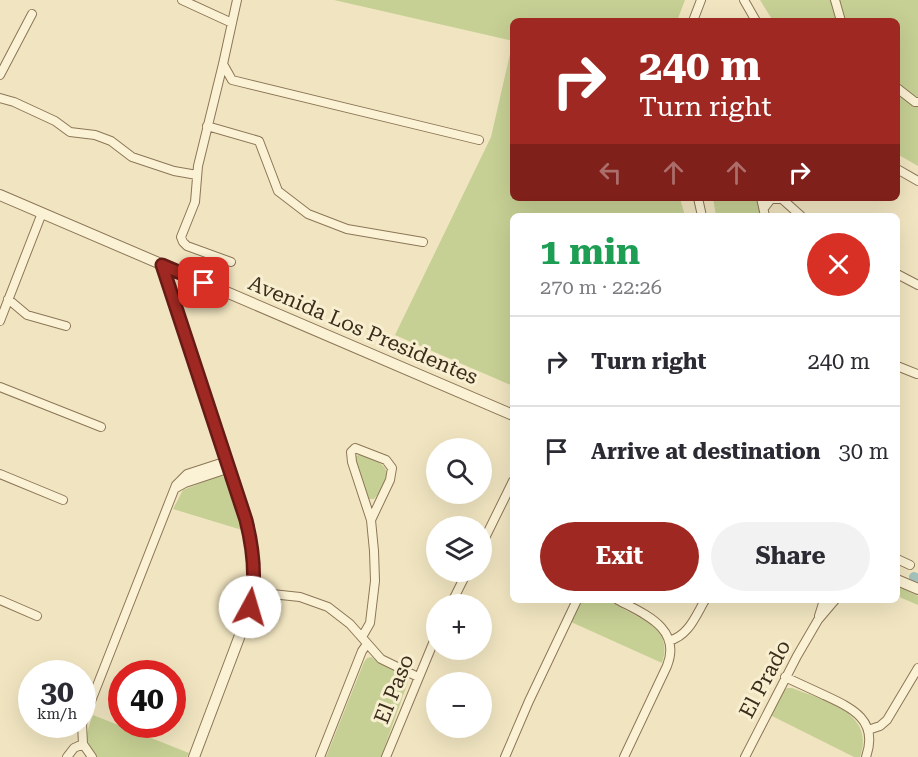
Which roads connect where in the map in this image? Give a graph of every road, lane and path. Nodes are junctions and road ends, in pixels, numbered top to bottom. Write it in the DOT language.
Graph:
graph roads {
  1 [pos="182,0"];
  2 [pos="237,0"];
  3 [pos="701,0"];
  4 [pos="744,0"];
  5 [pos="835,0"];
  6 [pos="32,14"];
  7 [pos="694,18"];
  8 [pos="754,18"];
  9 [pos="840,18"];
  10 [pos="232,23"];
  11 [pos="224,64"];
  12 [pos="0,75"];
  13 [pos="900,90"];
  14 [pos="0,98"];
  15 [pos="918,102"];
  16 [pos="207,126"];
  17 [pos="479,140"];
  18 [pos="900,171"];
  19 [pos="197,175"];
  20 [pos="918,181"];
  21 [pos="0,195"];
  22 [pos="784,201"];
  23 [pos="42,213"];
  24 [pos="798,213"];
  25 [pos="423,242"];
  26 [pos="231,262"];
  27 [pos="162,265"];
  28 [pos="900,276"];
  29 [pos="918,285"];
  30 [pos="8,299"];
  31 [pos="0,321"];
  32 [pos="66,326"];
  33 [pos="900,367"];
  34 [pos="917,374"];
  35 [pos="0,387"];
  36 [pos="510,414"];
  37 [pos="101,427"];
  38 [pos="228,465"];
  39 [pos="0,474"];
  40 [pos="510,487"];
  41 [pos="63,500"];
  42 [pos="371,520"];
  43 [pos="492,524"];
  44 [pos="900,560"];
  45 [pos="910,565"];
  46 [pos="900,581"];
  47 [pos="918,590"];
  48 [pos="253,592"];
  49 [pos="0,600"];
  50 [pos="577,603"];
  51 [pos="624,603"];
  52 [pos="703,603"];
  53 [pos="823,603"];
  54 [pos="832,603"];
  55 [pos="37,615"];
  56 [pos="818,620"];
  57 [pos="364,641"];
  58 [pos="669,641"];
  59 [pos="426,659"];
  60 [pos="918,668"];
  61 [pos="418,677"];
  62 [pos="785,677"];
  63 [pos="96,688"];
  64 [pos="868,730"];
  65 [pos="83,738"];
  66 [pos="83,744"];
  67 [pos="67,757"];
  68 [pos="92,757"];
  69 [pos="194,757"];
  70 [pos="320,757"];
  71 [pos="387,757"];
  72 [pos="505,757"];
  73 [pos="624,757"];
  74 [pos="745,757"];
  75 [pos="866,757"];
  1 -- 10 [label="street"];
  2 -- 10 [label="street"];
  3 -- 7 [label="street"];
  4 -- 8 [label="street"];
  5 -- 9 [label="street"];
  6 -- 12 [label="street"];
  10 -- 11 [label="street"];
  11 -- 16 [label="street"];
  11 -- 17 [label="street"];
  13 -- 15 [label="street"];
  14 -- 19 [label="street"];
  16 -- 19 [label="street"];
  16 -- 25 [label="street"];
  18 -- 20 [label="street"];
  19 -- 26 [label="street"];
  21 -- 23 [label="street, Avenida Los Presidentes"];
  22 -- 24 [label="street"];
  23 -- 27 [label="street, Avenida Los Presidentes"];
  23 -- 30 [label="street"];
  27 -- 36 [label="street, Avenida Los Presidentes"];
  27 -- 38 [label="street"];
  28 -- 29 [label="street"];
  30 -- 31 [label="street"];
  30 -- 32 [label="street"];
  33 -- 34 [label="street"];
  35 -- 37 [label="street"];
  38 -- 48 [label="street"];
  38 -- 63 [label="street"];
  39 -- 41 [label="street"];
  40 -- 43 [label="street"];
  42 -- 42 [label="street"];
  42 -- 57 [label="street"];
  44 -- 45 [label="street"];
  46 -- 47 [label="street"];
  48 -- 57 [label="street"];
  48 -- 69 [label="street"];
  49 -- 55 [label="street"];
  50 -- 72 [label="street"];
  51 -- 58 [label="street"];
  52 -- 58 [label="street"];
  53 -- 56 [label="street, El Prado"];
  54 -- 56 [label="street, El Prado"];
  56 -- 62 [label="street, El Prado"];
  57 -- 61 [label="street"];
  57 -- 70 [label="street"];
  58 -- 73 [label="street"];
  59 -- 61 [label="street, El Paso"];
  60 -- 64 [label="street"];
  61 -- 71 [label="street, El Paso"];
  62 -- 64 [label="street"];
  62 -- 74 [label="street, El Prado"];
  64 -- 75 [label="street"];
  65 -- 66 [label="street"];
  66 -- 67 [label="street"];
  66 -- 68 [label="street"];
}
